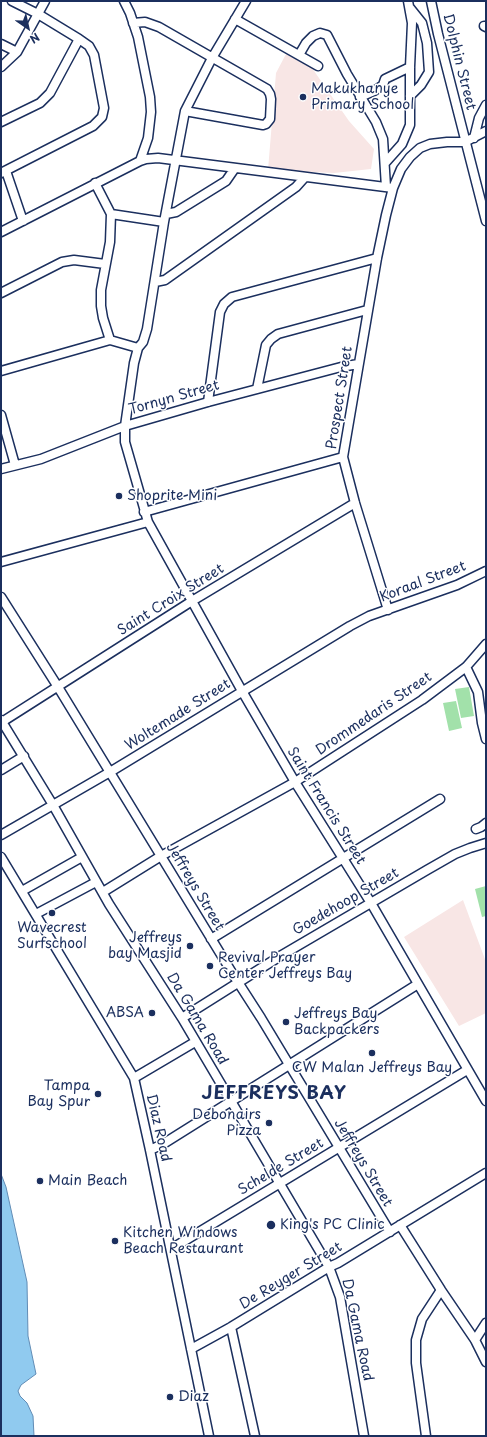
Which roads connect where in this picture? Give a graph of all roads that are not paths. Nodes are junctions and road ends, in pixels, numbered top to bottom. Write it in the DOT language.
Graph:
graph roads {
  1 [pos="12,1"];
  2 [pos="45,1"];
  3 [pos="124,1"];
  4 [pos="246,1"];
  5 [pos="431,1"];
  6 [pos="409,4"];
  7 [pos="38,14"];
  8 [pos="235,19"];
  9 [pos="133,23"];
  10 [pos="79,39"];
  11 [pos="1,44"];
  12 [pos="16,52"];
  13 [pos="299,55"];
  14 [pos="212,58"];
  15 [pos="318,66"];
  16 [pos="1,67"];
  17 [pos="410,67"];
  18 [pos="410,96"];
  19 [pos="360,97"];
  20 [pos="486,105"];
  21 [pos="185,111"];
  22 [pos="1,122"];
  23 [pos="486,131"];
  24 [pos="474,138"];
  25 [pos="465,142"];
  26 [pos="175,160"];
  27 [pos="140,161"];
  28 [pos="385,163"];
  29 [pos="235,168"];
  30 [pos="3,172"];
  31 [pos="305,176"];
  32 [pos="95,183"];
  33 [pos="390,187"];
  34 [pos="484,204"];
  35 [pos="111,214"];
  36 [pos="165,218"];
  37 [pos="23,221"];
  38 [pos="486,222"];
  39 [pos="1,232"];
  40 [pos="377,258"];
  41 [pos="105,264"];
  42 [pos="155,282"];
  43 [pos="1,293"];
  44 [pos="368,310"];
  45 [pos="110,340"];
  46 [pos="138,348"];
  47 [pos="358,364"];
  48 [pos="1,372"];
  49 [pos="258,389"];
  50 [pos="208,402"];
  51 [pos="1,414"];
  52 [pos="125,426"];
  53 [pos="343,457"];
  54 [pos="15,465"];
  55 [pos="1,469"];
  56 [pos="355,503"];
  57 [pos="144,512"];
  58 [pos="148,522"];
  59 [pos="1,562"];
  60 [pos="486,571"];
  61 [pos="1,597"];
  62 [pos="192,601"];
  63 [pos="388,610"];
  64 [pos="368,616"];
  65 [pos="486,644"];
  66 [pos="466,667"];
  67 [pos="58,687"];
  68 [pos="242,691"];
  69 [pos="478,692"];
  70 [pos="486,697"];
  71 [pos="1,721"];
  72 [pos="486,739"];
  73 [pos="24,756"];
  74 [pos="1,770"];
  75 [pos="110,772"];
  76 [pos="295,782"];
  77 [pos="440,799"];
  78 [pos="53,805"];
  79 [pos="486,823"];
  80 [pos="476,829"];
  81 [pos="1,835"];
  82 [pos="486,843"];
  83 [pos="1,856"];
  84 [pos="161,856"];
  85 [pos="82,857"];
  86 [pos="342,858"];
  87 [pos="96,882"];
  88 [pos="22,891"];
  89 [pos="103,892"];
  90 [pos="371,903"];
  91 [pos="36,914"];
  92 [pos="211,939"];
  93 [pos="238,982"];
  94 [pos="418,984"];
  95 [pos="182,1018"];
  96 [pos="195,1042"];
  97 [pos="290,1066"];
  98 [pos="467,1070"];
  99 [pos="134,1078"];
  100 [pos="231,1101"];
  101 [pos="486,1101"];
  102 [pos="338,1147"];
  103 [pos="150,1150"];
  104 [pos="486,1173"];
  105 [pos="280,1182"];
  106 [pos="400,1225"];
  107 [pos="390,1232"];
  108 [pos="171,1248"];
  109 [pos="329,1267"];
  110 [pos="441,1290"];
  111 [pos="486,1323"];
  112 [pos="231,1327"];
  113 [pos="475,1340"];
  114 [pos="191,1349"];
  115 [pos="486,1362"];
  116 [pos="209,1436"];
  117 [pos="255,1436"];
  118 [pos="364,1436"];
  119 [pos="426,1436"];
  1 -- 7 [label="street"];
  2 -- 7 [label="street"];
  3 -- 9 [label="street"];
  4 -- 8 [label="street, Saint Francis Street"];
  5 -- 25 [label="street, Dolphin Street"];
  6 -- 17 [label="street"];
  6 -- 18 [label="street"];
  7 -- 10 [label="street"];
  7 -- 12 [label="street"];
  8 -- 13 [label="street"];
  8 -- 14 [label="street, Saint Francis Street"];
  9 -- 14 [label="street"];
  9 -- 27 [label="street"];
  10 -- 22 [label="street"];
  10 -- 30 [label="street"];
  11 -- 12 [label="street"];
  12 -- 16 [label="street"];
  13 -- 15 [label="street"];
  13 -- 19 [label="street"];
  14 -- 21 [label="street, Saint Francis Street"];
  14 -- 21 [label="street"];
  17 -- 18 [label="street"];
  17 -- 19 [label="street"];
  18 -- 28 [label="street"];
  19 -- 28 [label="street"];
  20 -- 24 [label="street"];
  21 -- 26 [label="street, Saint Francis Street"];
  23 -- 24 [label="street"];
  24 -- 25 [label="street"];
  25 -- 33 [label="street"];
  25 -- 34 [label="street, Dolphin Street"];
  26 -- 27 [label="street"];
  26 -- 29 [label="street"];
  26 -- 36 [label="street, Saint Francis Street"];
  27 -- 32 [label="street"];
  28 -- 33 [label="street"];
  29 -- 31 [label="street"];
  29 -- 36 [label="street"];
  30 -- 37 [label="street"];
  31 -- 33 [label="street"];
  31 -- 42 [label="street"];
  32 -- 35 [label="street"];
  32 -- 37 [label="street"];
  33 -- 40 [label="street, Prospect Street"];
  34 -- 38 [label="street, Dolphin Street"];
  35 -- 36 [label="street"];
  35 -- 41 [label="street"];
  36 -- 42 [label="street, Saint Francis Street"];
  37 -- 39 [label="street"];
  40 -- 44 [label="street, Prospect Street"];
  40 -- 50 [label="street"];
  41 -- 43 [label="street"];
  41 -- 45 [label="street"];
  42 -- 46 [label="street, Saint Francis Street"];
  44 -- 47 [label="street, Prospect Street"];
  44 -- 49 [label="street"];
  45 -- 46 [label="street"];
  45 -- 48 [label="street"];
  46 -- 52 [label="street, Saint Francis Street"];
  47 -- 49 [label="street, Tornyn Street"];
  47 -- 53 [label="street, Prospect Street"];
  49 -- 50 [label="street, Tornyn Street"];
  50 -- 52 [label="street, Tornyn Street"];
  51 -- 54 [label="street"];
  52 -- 54 [label="street, Tornyn Street"];
  52 -- 57 [label="street, Saint Francis Street"];
  53 -- 56 [label="street, Prospect Street"];
  53 -- 57 [label="street"];
  54 -- 55 [label="street, Tornyn Street"];
  56 -- 62 [label="street, Saint Croix Street"];
  56 -- 63 [label="street, Prospect Street"];
  57 -- 58 [label="street, Saint Francis Street"];
  58 -- 59 [label="street"];
  58 -- 62 [label="street, Saint Francis Street"];
  60 -- 63 [label="street, Koraal Street"];
  61 -- 67 [label="street, Jeffreys Street"];
  62 -- 67 [label="street, Saint Croix Street"];
  62 -- 68 [label="street, Saint Francis Street"];
  63 -- 64 [label="street, Koraal Street"];
  64 -- 68 [label="street, Woltemade Street"];
  65 -- 66 [label="street, Drommedaris Street"];
  66 -- 69 [label="street"];
  66 -- 76 [label="street, Drommedaris Street"];
  67 -- 71 [label="street, Saint Croix Street"];
  67 -- 75 [label="street, Jeffreys Street"];
  68 -- 75 [label="street, Woltemade Street"];
  68 -- 76 [label="street, Saint Francis Street"];
  69 -- 70 [label="street"];
  69 -- 72 [label="street"];
  71 -- 73 [label="street, Da Gama Road"];
  73 -- 74 [label="street"];
  73 -- 78 [label="street, Da Gama Road"];
  75 -- 78 [label="street, Woltemade Street"];
  75 -- 84 [label="street, Jeffreys Street"];
  76 -- 84 [label="street, Drommedaris Street"];
  76 -- 86 [label="street, Saint Francis Street"];
  77 -- 86 [label="street"];
  78 -- 81 [label="street, Woltemade Street"];
  78 -- 85 [label="street, Da Gama Road"];
  79 -- 80 [label="street"];
  82 -- 90 [label="street, Goedehoop Street"];
  83 -- 88 [label="street, Diaz Road"];
  84 -- 89 [label="street, Drommedaris Street"];
  84 -- 92 [label="street, Jeffreys Street"];
  85 -- 87 [label="street, Da Gama Road"];
  85 -- 88 [label="street"];
  86 -- 90 [label="street, Saint Francis Street"];
  86 -- 92 [label="street"];
  87 -- 89 [label="street, Da Gama Road"];
  87 -- 91 [label="street"];
  88 -- 91 [label="street, Diaz Road"];
  89 -- 95 [label="street, Da Gama Road"];
  90 -- 93 [label="street, Goedehoop Street"];
  90 -- 94 [label="street, Saint Francis Street"];
  91 -- 99 [label="street, Diaz Road"];
  92 -- 93 [label="street, Jeffreys Street"];
  93 -- 95 [label="street, Goedehoop Street"];
  93 -- 97 [label="street, Jeffreys Street"];
  94 -- 97 [label="street"];
  94 -- 98 [label="street, Saint Francis Street"];
  95 -- 96 [label="street, Da Gama Road"];
  96 -- 99 [label="street"];
  96 -- 100 [label="street, Da Gama Road"];
  97 -- 100 [label="street"];
  97 -- 102 [label="street, Jeffreys Street"];
  98 -- 101 [label="street, Saint Francis Street"];
  98 -- 102 [label="street, Schelde Street"];
  99 -- 103 [label="street, Diaz Road"];
  100 -- 103 [label="street"];
  100 -- 105 [label="street, Da Gama Road"];
  102 -- 105 [label="street, Schelde Street"];
  102 -- 107 [label="street, Jeffreys Street"];
  103 -- 108 [label="street, Diaz Road"];
  104 -- 106 [label="street, De Reyger Street"];
  105 -- 108 [label="street, Schelde Street"];
  105 -- 109 [label="street, Da Gama Road"];
  106 -- 107 [label="street, De Reyger Street"];
  106 -- 110 [label="street"];
  107 -- 109 [label="street, De Reyger Street"];
  108 -- 114 [label="street, Diaz Road"];
  109 -- 112 [label="street, De Reyger Street"];
  109 -- 118 [label="street, Da Gama Road"];
  110 -- 113 [label="street"];
  110 -- 119 [label="street"];
  111 -- 113 [label="street"];
  112 -- 114 [label="street, De Reyger Street"];
  112 -- 117 [label="street"];
  113 -- 115 [label="street"];
  114 -- 116 [label="street, Diaz Road"];
}
